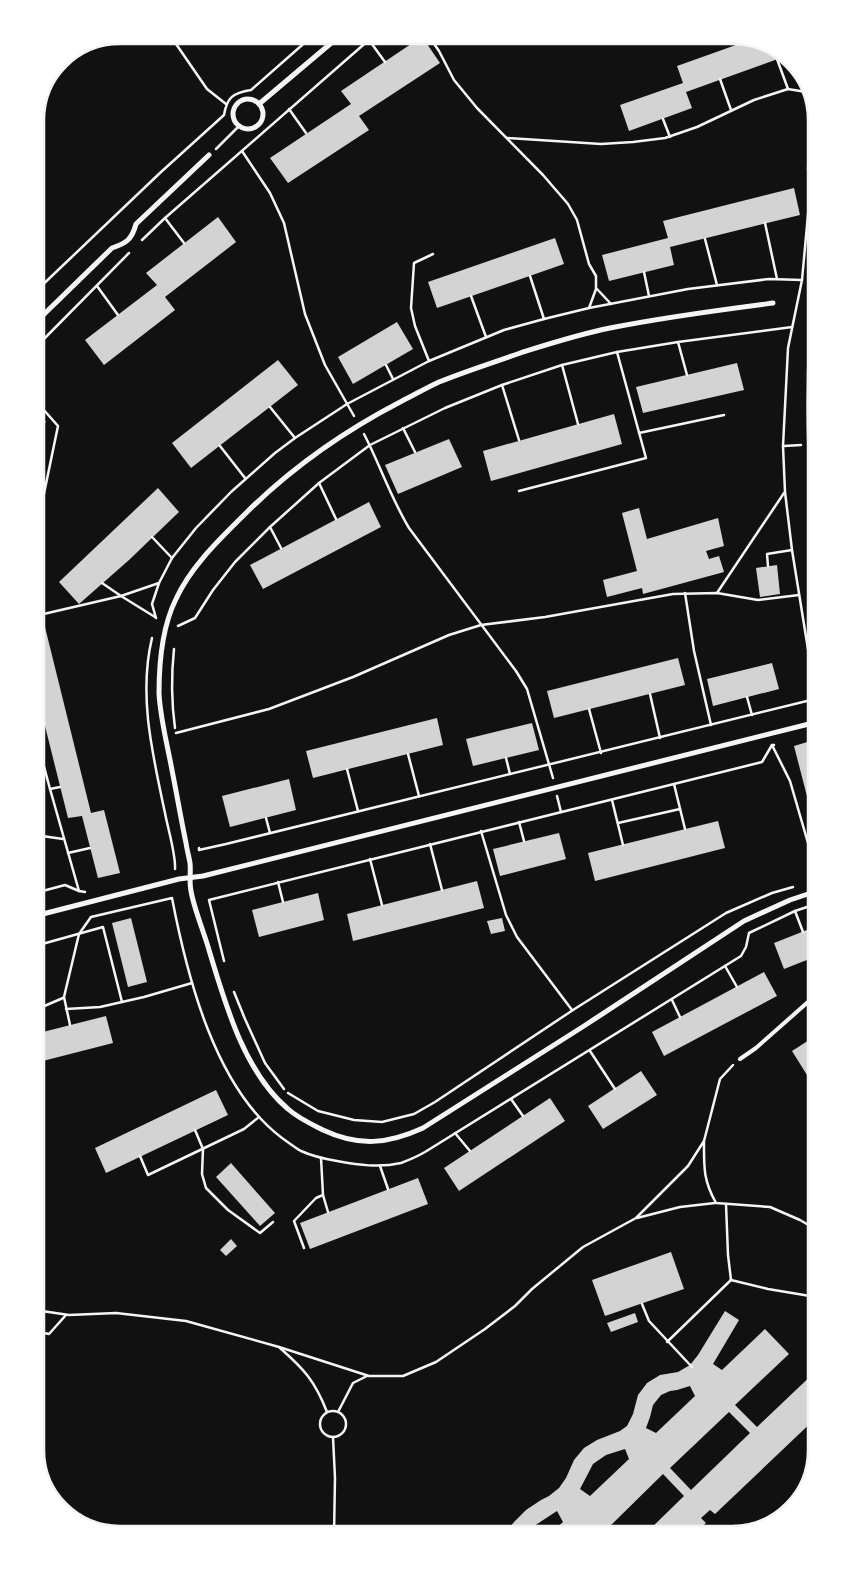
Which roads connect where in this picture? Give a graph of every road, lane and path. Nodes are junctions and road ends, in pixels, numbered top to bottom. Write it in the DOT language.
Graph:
graph roads {
  1 [pos="177,44"];
  2 [pos="303,44"];
  3 [pos="330,44"];
  4 [pos="364,44"];
  5 [pos="372,44"];
  6 [pos="434,44"];
  7 [pos="778,60"];
  8 [pos="385,62"];
  9 [pos="720,80"];
  10 [pos="788,89"];
  11 [pos="802,91"];
  12 [pos="226,104"];
  13 [pos="259,104"];
  14 [pos="289,109"];
  15 [pos="731,110"];
  16 [pos="663,119"];
  17 [pos="239,126"];
  18 [pos="306,133"];
  19 [pos="670,137"];
  20 [pos="507,138"];
  21 [pos="242,151"];
  22 [pos="209,155"];
  23 [pos="165,218"];
  24 [pos="765,224"];
  25 [pos="704,239"];
  26 [pos="184,243"];
  27 [pos="137,245"];
  28 [pos="130,252"];
  29 [pos="433,254"];
  30 [pos="644,272"];
  31 [pos="530,276"];
  32 [pos="778,280"];
  33 [pos="44,283"];
  34 [pos="717,285"];
  35 [pos="97,286"];
  36 [pos="596,288"];
  37 [pos="471,296"];
  38 [pos="649,296"];
  39 [pos="774,303"];
  40 [pos="612,304"];
  41 [pos="589,308"];
  42 [pos="44,314"];
  43 [pos="118,315"];
  44 [pos="544,319"];
  45 [pos="792,327"];
  46 [pos="486,338"];
  47 [pos="44,339"];
  48 [pos="678,342"];
  49 [pos="617,352"];
  50 [pos="429,361"];
  51 [pos="386,365"];
  52 [pos="562,365"];
  53 [pos="687,375"];
  54 [pos="393,380"];
  55 [pos="502,384"];
  56 [pos="270,407"];
  57 [pos="44,410"];
  58 [pos="724,415"];
  59 [pos="578,424"];
  60 [pos="359,425"];
  61 [pos="403,428"];
  62 [pos="639,433"];
  63 [pos="295,438"];
  64 [pos="519,440"];
  65 [pos="370,445"];
  66 [pos="220,446"];
  67 [pos="415,452"];
  68 [pos="246,478"];
  69 [pos="319,483"];
  70 [pos="519,491"];
  71 [pos="784,492"];
  72 [pos="44,494"];
  73 [pos="336,519"];
  74 [pos="270,527"];
  75 [pos="152,537"];
  76 [pos="281,548"];
  77 [pos="792,550"];
  78 [pos="172,558"];
  79 [pos="768,566"];
  80 [pos="102,583"];
  81 [pos="159,583"];
  82 [pos="685,593"];
  83 [pos="717,594"];
  84 [pos="121,596"];
  85 [pos="799,596"];
  86 [pos="44,614"];
  87 [pos="156,618"];
  88 [pos="481,624"];
  89 [pos="176,632"];
  90 [pos="152,636"];
  91 [pos="174,648"];
  92 [pos="650,694"];
  93 [pos="747,697"];
  94 [pos="808,701"];
  95 [pos="589,709"];
  96 [pos="752,715"];
  97 [pos="808,724"];
  98 [pos="712,725"];
  99 [pos="660,738"];
  100 [pos="781,743"];
  101 [pos="772,746"];
  102 [pos="601,753"];
  103 [pos="408,754"];
  104 [pos="506,758"];
  105 [pos="550,765"];
  106 [pos="44,767"];
  107 [pos="347,769"];
  108 [pos="510,774"];
  109 [pos="674,784"];
  110 [pos="60,787"];
  111 [pos="554,788"];
  112 [pos="50,789"];
  113 [pos="419,796"];
  114 [pos="612,799"];
  115 [pos="680,808"];
  116 [pos="358,811"];
  117 [pos="561,812"];
  118 [pos="266,818"];
  119 [pos="519,822"];
  120 [pos="618,823"];
  121 [pos="684,829"];
  122 [pos="481,831"];
  123 [pos="270,834"];
  124 [pos="44,837"];
  125 [pos="64,840"];
  126 [pos="524,841"];
  127 [pos="197,842"];
  128 [pos="808,843"];
  129 [pos="430,844"];
  130 [pos="623,844"];
  131 [pos="90,848"];
  132 [pos="68,853"];
  133 [pos="370,859"];
  134 [pos="168,871"];
  135 [pos="191,877"];
  136 [pos="278,882"];
  137 [pos="799,885"];
  138 [pos="44,890"];
  139 [pos="442,890"];
  140 [pos="79,891"];
  141 [pos="89,892"];
  142 [pos="808,894"];
  143 [pos="283,902"];
  144 [pos="382,905"];
  145 [pos="808,906"];
  146 [pos="795,911"];
  147 [pos="44,914"];
  148 [pos="803,932"];
  149 [pos="79,934"];
  150 [pos="44,944"];
  151 [pos="725,966"];
  152 [pos="226,967"];
  153 [pos="192,983"];
  154 [pos="232,986"];
  155 [pos="737,987"];
  156 [pos="64,998"];
  157 [pos="672,999"];
  158 [pos="122,1002"];
  159 [pos="808,1002"];
  160 [pos="44,1006"];
  161 [pos="66,1009"];
  162 [pos="572,1010"];
  163 [pos="680,1017"];
  164 [pos="70,1025"];
  165 [pos="590,1051"];
  166 [pos="740,1059"];
  167 [pos="615,1089"];
  168 [pos="511,1099"];
  169 [pos="523,1116"];
  170 [pos="259,1117"];
  171 [pos="195,1130"];
  172 [pos="455,1134"];
  173 [pos="704,1141"];
  174 [pos="203,1149"];
  175 [pos="470,1151"];
  176 [pos="140,1156"];
  177 [pos="321,1158"];
  178 [pos="380,1166"];
  179 [pos="388,1189"];
  180 [pos="323,1195"];
  181 [pos="716,1202"];
  182 [pos="726,1204"];
  183 [pos="328,1212"];
  184 [pos="636,1218"];
  185 [pos="273,1222"];
  186 [pos="808,1225"];
  187 [pos="304,1248"];
  188 [pos="731,1280"];
  189 [pos="808,1296"];
  190 [pos="642,1304"];
  191 [pos="44,1311"];
  192 [pos="66,1315"];
  193 [pos="44,1333"];
  194 [pos="667,1342"];
  195 [pos="279,1346"];
  196 [pos="692,1367"];
  197 [pos="368,1376"];
  198 [pos="327,1412"];
  199 [pos="338,1412"];
  200 [pos="333,1437"];
  201 [pos="334,1526"];
  1 -- 12 [label="path"];
  2 -- 12 [label="path"];
  3 -- 13 [label="street"];
  4 -- 14 [label="path"];
  5 -- 8 [label="path"];
  6 -- 20 [label="path"];
  7 -- 10 [label="path"];
  9 -- 15 [label="path"];
  10 -- 11 [label="path"];
  10 -- 15 [label="path"];
  12 -- 33 [label="path"];
  13 -- 17 [label="street"];
  13 -- 17 [label="street"];
  14 -- 18 [label="path"];
  14 -- 21 [label="path"];
  15 -- 19 [label="path"];
  16 -- 19 [label="path"];
  17 -- 22 [label="path"];
  19 -- 20 [label="path"];
  20 -- 36 [label="path"];
  21 -- 23 [label="path"];
  21 -- 60 [label="path"];
  22 -- 42 [label="street"];
  23 -- 26 [label="path"];
  23 -- 27 [label="path"];
  24 -- 32 [label="path"];
  25 -- 34 [label="path"];
  28 -- 35 [label="path"];
  29 -- 50 [label="path"];
  30 -- 38 [label="path"];
  31 -- 44 [label="path"];
  35 -- 43 [label="path"];
  35 -- 47 [label="path"];
  36 -- 40 [label="path"];
  36 -- 41 [label="path"];
  37 -- 46 [label="path"];
  39 -- 60 [label="street"];
  45 -- 48 [label="path"];
  48 -- 49 [label="path"];
  48 -- 53 [label="path"];
  49 -- 52 [label="path"];
  49 -- 62 [label="path"];
  51 -- 54 [label="path"];
  52 -- 55 [label="path"];
  52 -- 59 [label="path"];
  55 -- 61 [label="path"];
  55 -- 64 [label="path"];
  56 -- 63 [label="path"];
  57 -- 72 [label="path"];
  58 -- 62 [label="path"];
  60 -- 65 [label="path"];
  60 -- 135 [label="street"];
  61 -- 65 [label="path"];
  61 -- 67 [label="path"];
  62 -- 70 [label="path"];
  65 -- 69 [label="path"];
  65 -- 88 [label="path"];
  66 -- 68 [label="path"];
  69 -- 73 [label="path"];
  69 -- 74 [label="path"];
  71 -- 83 [label="path"];
  74 -- 76 [label="path"];
  74 -- 89 [label="path"];
  75 -- 78 [label="path"];
  77 -- 79 [label="path"];
  80 -- 84 [label="path"];
  81 -- 84 [label="path"];
  82 -- 83 [label="path"];
  82 -- 88 [label="path"];
  82 -- 98 [label="path"];
  83 -- 85 [label="path"];
  84 -- 86 [label="path"];
  84 -- 87 [label="path"];
  88 -- 91 [label="path"];
  88 -- 105 [label="path"];
  90 -- 134 [label="path"];
  92 -- 99 [label="path"];
  93 -- 96 [label="path"];
  94 -- 96 [label="path"];
  95 -- 102 [label="path"];
  96 -- 98 [label="path"];
  97 -- 111 [label="street"];
  98 -- 99 [label="path"];
  99 -- 102 [label="path"];
  100 -- 101 [label="path"];
  101 -- 109 [label="path"];
  101 -- 128 [label="path"];
  102 -- 105 [label="path"];
  103 -- 113 [label="path"];
  104 -- 108 [label="path"];
  105 -- 108 [label="path"];
  105 -- 111 [label="path"];
  106 -- 112 [label="path"];
  107 -- 116 [label="path"];
  108 -- 113 [label="path"];
  109 -- 114 [label="path"];
  109 -- 115 [label="path"];
  110 -- 112 [label="path"];
  111 -- 117 [label="path"];
  111 -- 135 [label="street"];
  112 -- 125 [label="path"];
  113 -- 116 [label="path"];
  114 -- 117 [label="path"];
  114 -- 120 [label="path"];
  115 -- 120 [label="path"];
  115 -- 121 [label="path"];
  116 -- 123 [label="path"];
  117 -- 119 [label="path"];
  118 -- 123 [label="path"];
  119 -- 122 [label="path"];
  119 -- 126 [label="path"];
  120 -- 130 [label="path"];
  122 -- 129 [label="path"];
  122 -- 162 [label="path"];
  123 -- 127 [label="path"];
  124 -- 125 [label="path"];
  125 -- 132 [label="path"];
  129 -- 133 [label="path"];
  129 -- 139 [label="path"];
  131 -- 132 [label="path"];
  132 -- 140 [label="path"];
  133 -- 136 [label="path"];
  133 -- 144 [label="path"];
  135 -- 142 [label="street"];
  135 -- 147 [label="street"];
  136 -- 143 [label="path"];
  136 -- 152 [label="path"];
  137 -- 162 [label="path"];
  138 -- 140 [label="path"];
  140 -- 141 [label="path"];
  145 -- 146 [label="path"];
  146 -- 148 [label="path"];
  146 -- 151 [label="path"];
  149 -- 150 [label="path"];
  149 -- 153 [label="path"];
  149 -- 156 [label="path"];
  149 -- 158 [label="path"];
  151 -- 155 [label="path"];
  151 -- 157 [label="path"];
  153 -- 158 [label="path"];
  153 -- 170 [label="path"];
  154 -- 162 [label="path"];
  156 -- 160 [label="path"];
  156 -- 161 [label="path"];
  157 -- 163 [label="path"];
  157 -- 165 [label="path"];
  158 -- 161 [label="path"];
  159 -- 166 [label="lane"];
  161 -- 164 [label="path"];
  165 -- 167 [label="path"];
  165 -- 168 [label="path"];
  166 -- 173 [label="path"];
  168 -- 169 [label="path"];
  168 -- 172 [label="path"];
  170 -- 174 [label="path"];
  170 -- 177 [label="path"];
  171 -- 174 [label="path"];
  172 -- 175 [label="path"];
  172 -- 178 [label="path"];
  173 -- 181 [label="path"];
  173 -- 184 [label="path"];
  174 -- 176 [label="path"];
  174 -- 185 [label="path"];
  177 -- 178 [label="path"];
  177 -- 180 [label="path"];
  178 -- 179 [label="path"];
  180 -- 183 [label="path"];
  180 -- 187 [label="path"];
  181 -- 182 [label="path"];
  181 -- 184 [label="path"];
  182 -- 186 [label="path"];
  182 -- 188 [label="path"];
  184 -- 197 [label="path"];
  188 -- 189 [label="path"];
  188 -- 194 [label="path"];
  190 -- 194 [label="path"];
  191 -- 192 [label="path"];
  192 -- 193 [label="path"];
  192 -- 195 [label="path"];
  194 -- 196 [label="path"];
  195 -- 197 [label="path"];
  195 -- 198 [label="path"];
  197 -- 199 [label="path"];
  198 -- 199 [label="path"];
  198 -- 200 [label="path"];
  199 -- 200 [label="path"];
  200 -- 201 [label="path"];
}
